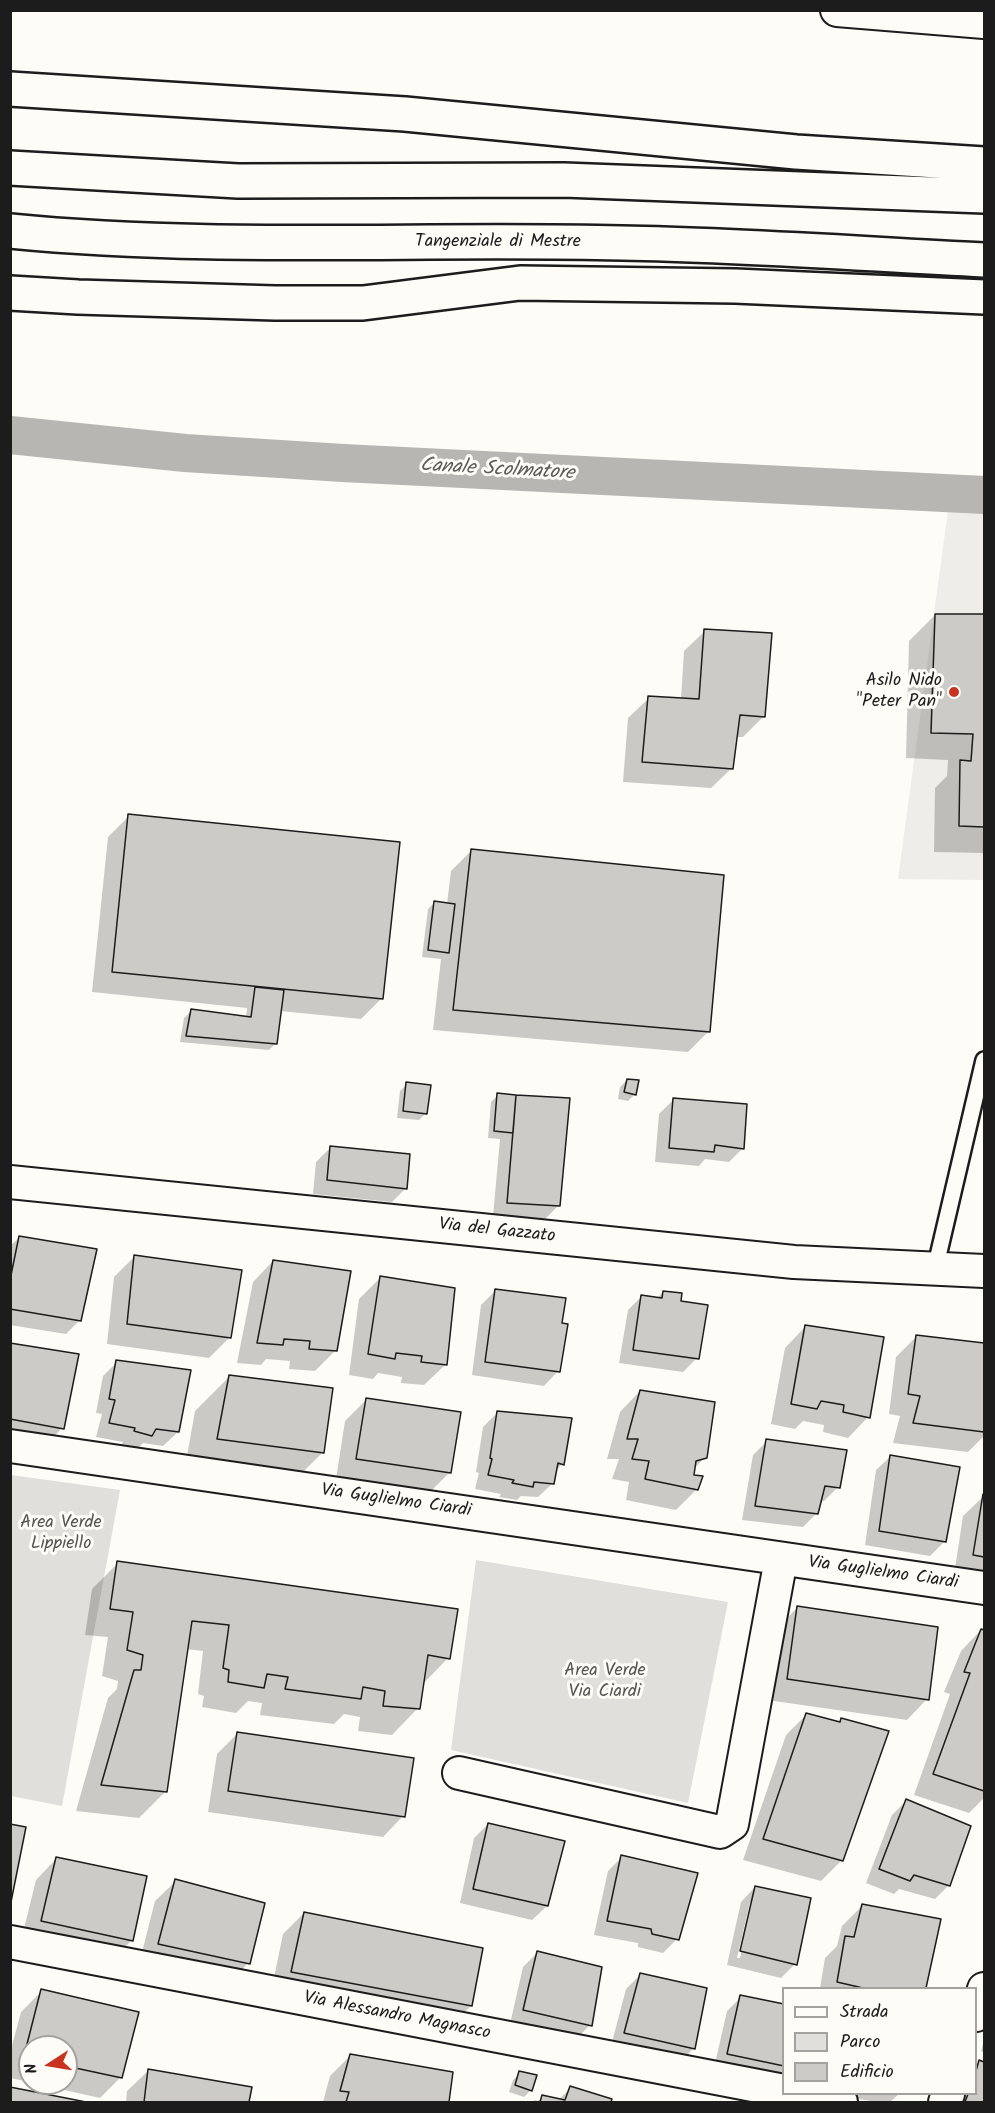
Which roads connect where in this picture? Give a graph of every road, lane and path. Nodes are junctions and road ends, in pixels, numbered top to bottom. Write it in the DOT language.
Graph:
graph roads {
  1 [pos="837,10"];
  2 [pos="984,22"];
  3 [pos="10,90"];
  4 [pos="984,164"];
  5 [pos="10,168"];
  6 [pos="984,196"];
  7 [pos="10,231"];
  8 [pos="984,260"];
  9 [pos="10,293"];
  10 [pos="984,297"];
  11 [pos="984,1060"];
  12 [pos="10,1182"];
  13 [pos="935,1269"];
  14 [pos="984,1271"];
  15 [pos="10,1446"];
  16 [pos="781,1559"];
  17 [pos="984,1588"];
  18 [pos="459,1773"];
  19 [pos="10,1942"];
  20 [pos="984,1989"];
  21 [pos="977,2009"];
  22 [pos="782,2091"];
  23 [pos="799,2095"];
  24 [pos="841,2103"];
  1 -- 2 [label="street"];
  3 -- 4 [label="highway"];
  5 -- 6 [label="highway"];
  7 -- 8 [label="highway, Tangenziale di Mestre"];
  9 -- 10 [label="highway"];
  11 -- 13 [label="lane"];
  12 -- 13 [label="street, Via del Gazzato"];
  13 -- 14 [label="street, Via del Gazzato"];
  15 -- 16 [label="street, Via Guglielmo Ciardi"];
  16 -- 17 [label="street, Via Guglielmo Ciardi"];
  16 -- 18 [label="street"];
  19 -- 22 [label="street, Via Alessandro Magnasco"];
  20 -- 21 [label="street"];
  23 -- 24 [label="street"];
}
